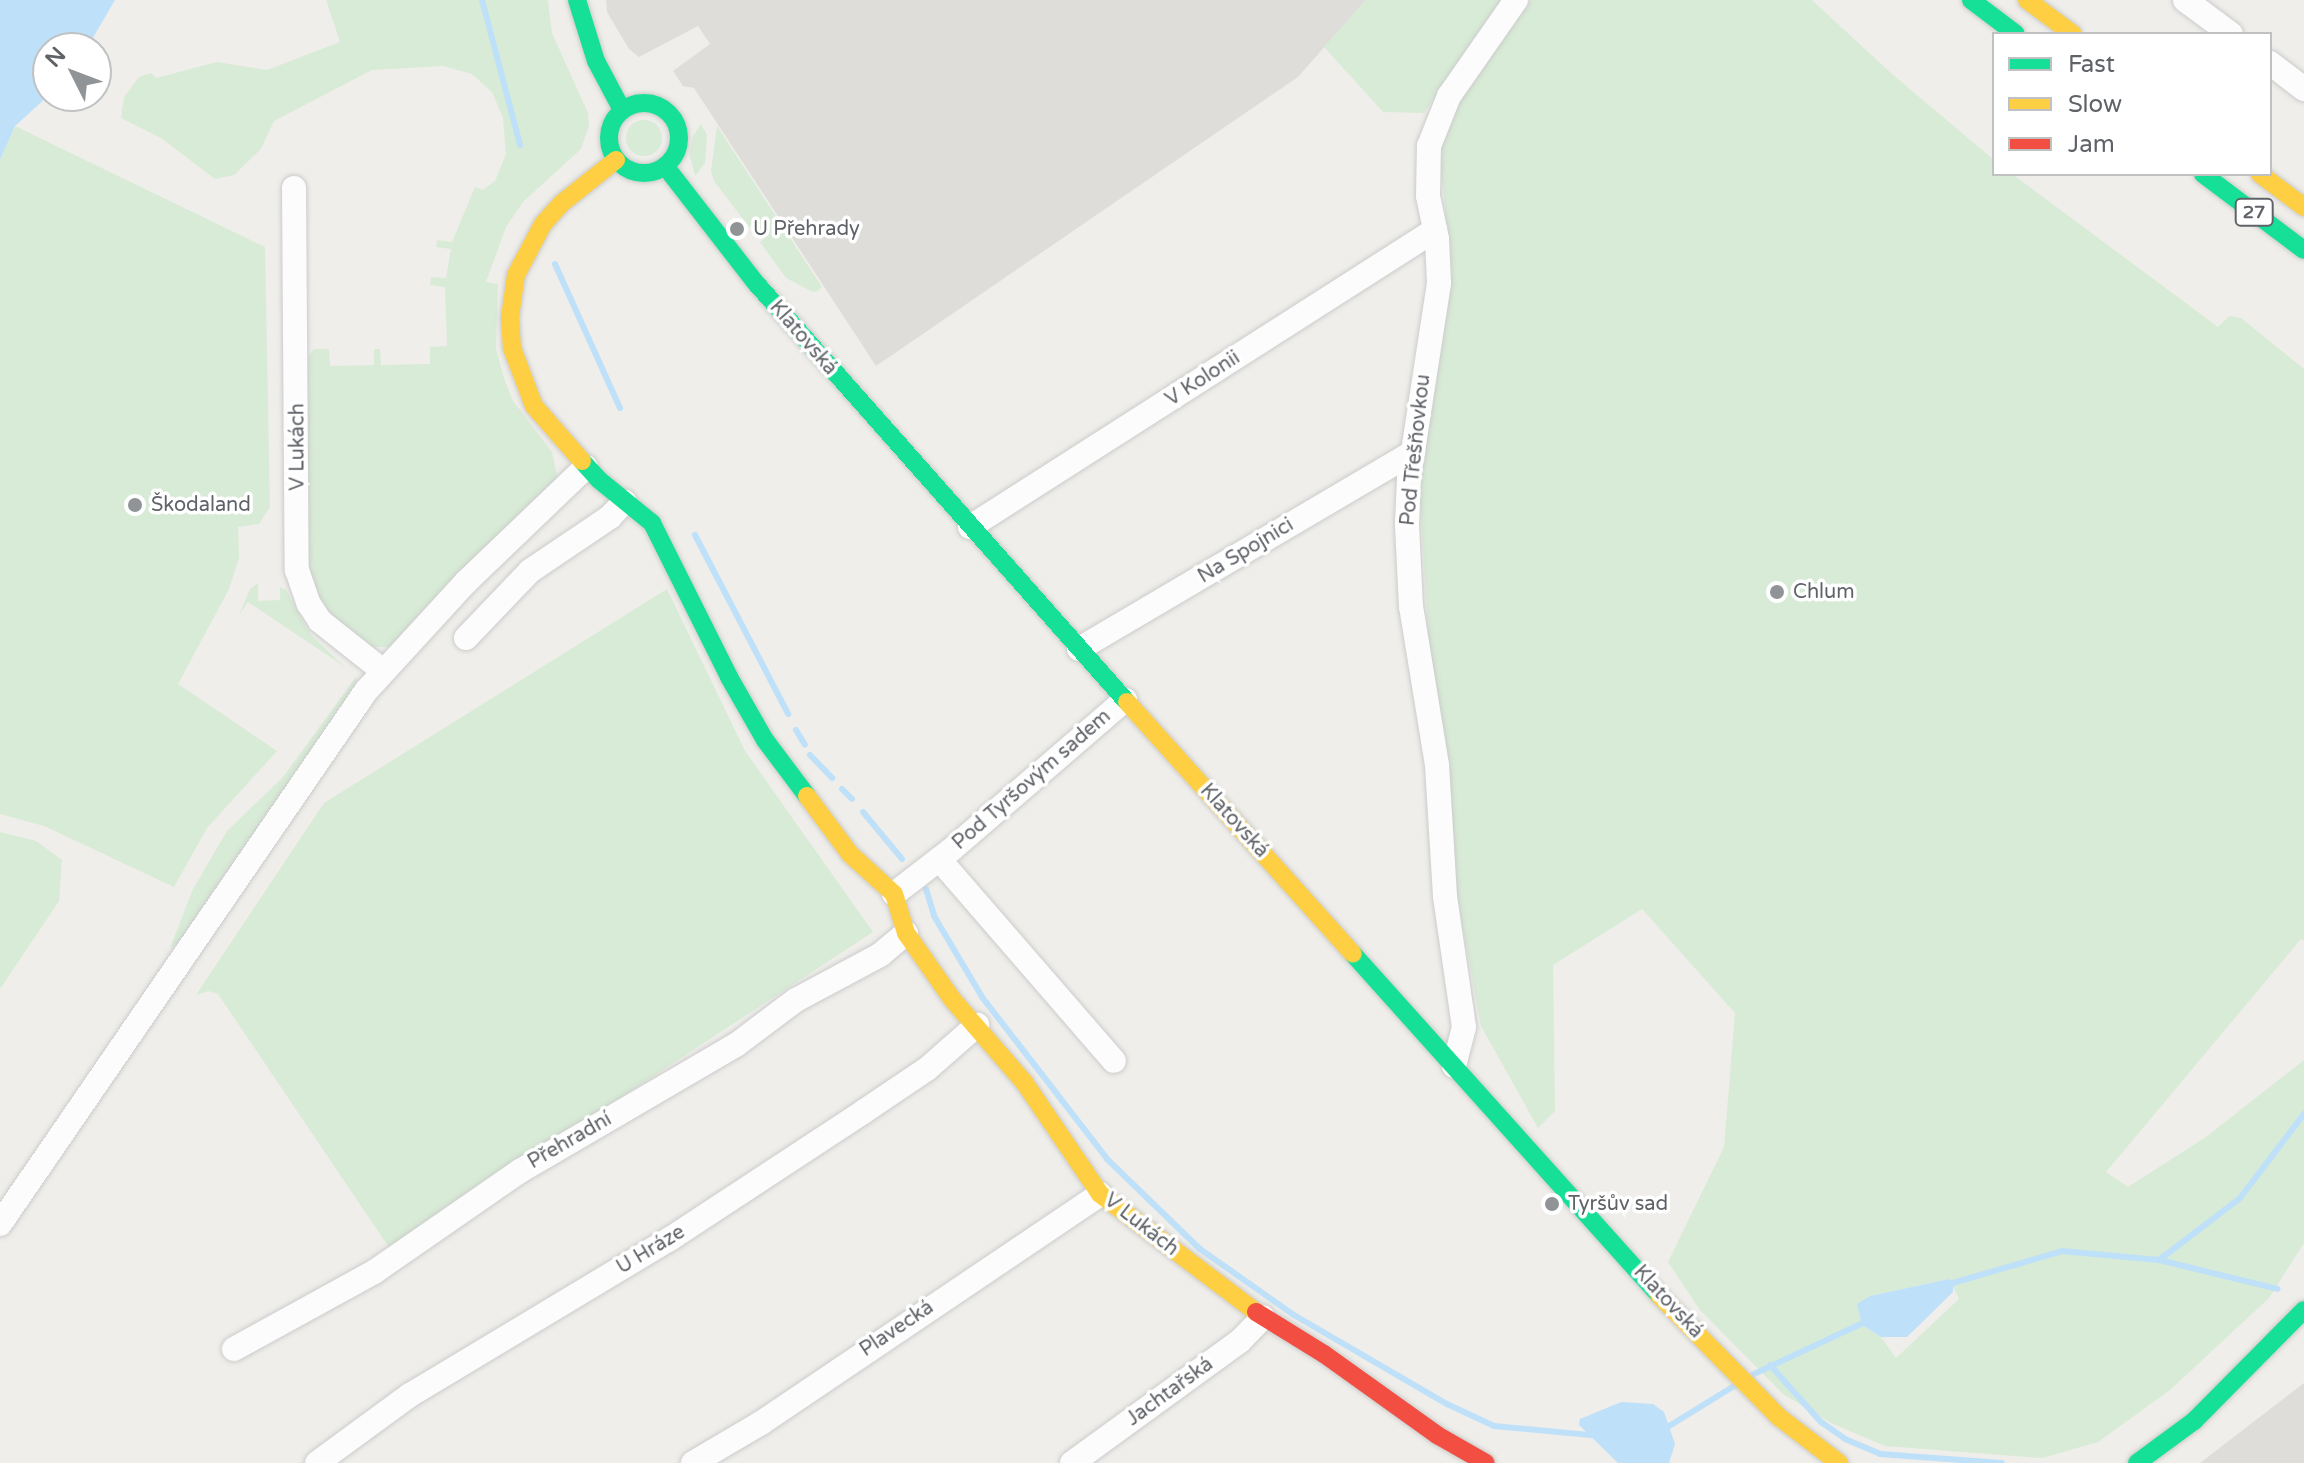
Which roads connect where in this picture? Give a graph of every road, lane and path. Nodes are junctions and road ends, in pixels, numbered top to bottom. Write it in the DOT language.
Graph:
graph roads {
  1 [pos="577,0"];
  2 [pos="1516,0"];
  3 [pos="1971,0"];
  4 [pos="2027,0"];
  5 [pos="2185,0"];
  6 [pos="2013,32"];
  7 [pos="2070,32"];
  8 [pos="2228,32"];
  9 [pos="2272,65"];
  10 [pos="2304,89"];
  11 [pos="622,110"];
  12 [pos="616,160"];
  13 [pos="665,166"];
  14 [pos="2206,176"];
  15 [pos="2263,176"];
  16 [pos="294,188"];
  17 [pos="2304,207"];
  18 [pos="1435,230"];
  19 [pos="2304,250"];
  20 [pos="1413,452"];
  21 [pos="586,467"];
  22 [pos="624,502"];
  23 [pos="970,527"];
  24 [pos="466,638"];
  25 [pos="1079,649"];
  26 [pos="383,671"];
  27 [pos="1125,700"];
  28 [pos="939,859"];
  29 [pos="894,894"];
  30 [pos="906,933"];
  31 [pos="977,1025"];
  32 [pos="1114,1061"];
  33 [pos="1454,1066"];
  34 [pos="1100,1194"];
  35 [pos="0,1224"];
  36 [pos="2304,1310"];
  37 [pos="1263,1317"];
  38 [pos="234,1349"];
  39 [pos="1469,1459"];
  40 [pos="1828,1460"];
  41 [pos="317,1463"];
  42 [pos="693,1463"];
  43 [pos="1072,1463"];
  44 [pos="2137,1463"];
  1 -- 11 [label="main road"];
  2 -- 18 [label="street, Pod Třešňovkou"];
  3 -- 6 [label="main road"];
  4 -- 7 [label="main road"];
  5 -- 8 [label="street"];
  9 -- 10 [label="street"];
  11 -- 12 [label="main road"];
  11 -- 13 [label="main road"];
  12 -- 13 [label="main road"];
  12 -- 21 [label="main road"];
  13 -- 23 [label="main road, Klatovská"];
  14 -- 19 [label="main road, 27"];
  15 -- 17 [label="main road, 27"];
  16 -- 26 [label="street, V Lukách"];
  18 -- 20 [label="street, Pod Třešňovkou"];
  18 -- 23 [label="street, V Kolonii"];
  20 -- 25 [label="street, Na Spojnici"];
  20 -- 33 [label="street, Pod Třešňovkou"];
  21 -- 22 [label="main road"];
  21 -- 26 [label="street"];
  22 -- 24 [label="street"];
  22 -- 29 [label="main road"];
  23 -- 25 [label="main road, Klatovská"];
  25 -- 27 [label="main road, Klatovská"];
  26 -- 35 [label="street"];
  27 -- 28 [label="street, Pod Tyršovým sadem"];
  27 -- 33 [label="main road, Klatovská"];
  28 -- 29 [label="street"];
  28 -- 32 [label="street"];
  29 -- 30 [label="main road, V Lukách"];
  30 -- 31 [label="main road, V Lukách"];
  30 -- 38 [label="street, Přehradní"];
  31 -- 34 [label="main road, V Lukách"];
  31 -- 41 [label="street, U Hráze"];
  33 -- 40 [label="main road, Klatovská"];
  34 -- 37 [label="main road, V Lukách"];
  34 -- 42 [label="street, Plavecká"];
  36 -- 44 [label="main road"];
  37 -- 39 [label="main road, V Lukách"];
  37 -- 43 [label="street, Jachtařská"];
}
